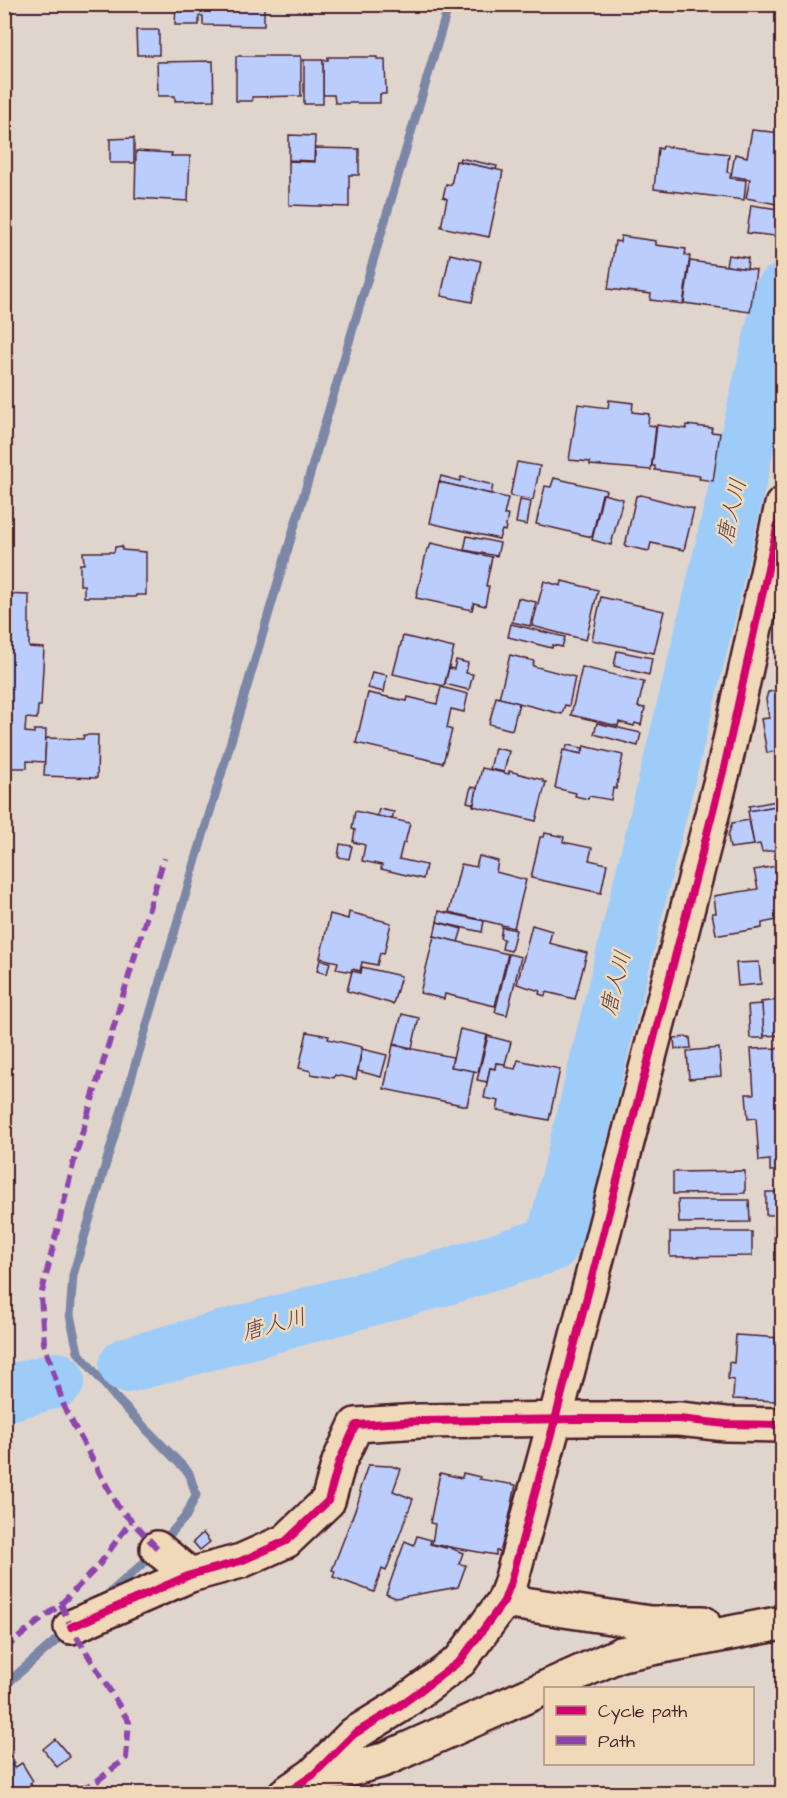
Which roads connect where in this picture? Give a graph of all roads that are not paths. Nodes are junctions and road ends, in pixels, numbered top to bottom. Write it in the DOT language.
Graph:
graph roads {
  1 [pos="783,505"];
  2 [pos="555,1420"];
  3 [pos="783,1425"];
  4 [pos="157,1548"];
  5 [pos="190,1575"];
  6 [pos="504,1602"];
  7 [pos="783,1623"];
  8 [pos="71,1627"];
  9 [pos="547,1687"];
  10 [pos="544,1688"];
  11 [pos="314,1775"];
  12 [pos="285,1794"];
  1 -- 2 [label="street"];
  2 -- 3 [label="street"];
  2 -- 5 [label="street"];
  2 -- 6 [label="street"];
  4 -- 5 [label="street"];
  5 -- 8 [label="street"];
  6 -- 7 [label="street"];
  6 -- 11 [label="street"];
  7 -- 9 [label="street"];
  10 -- 11 [label="street"];
  11 -- 12 [label="street"];
}
